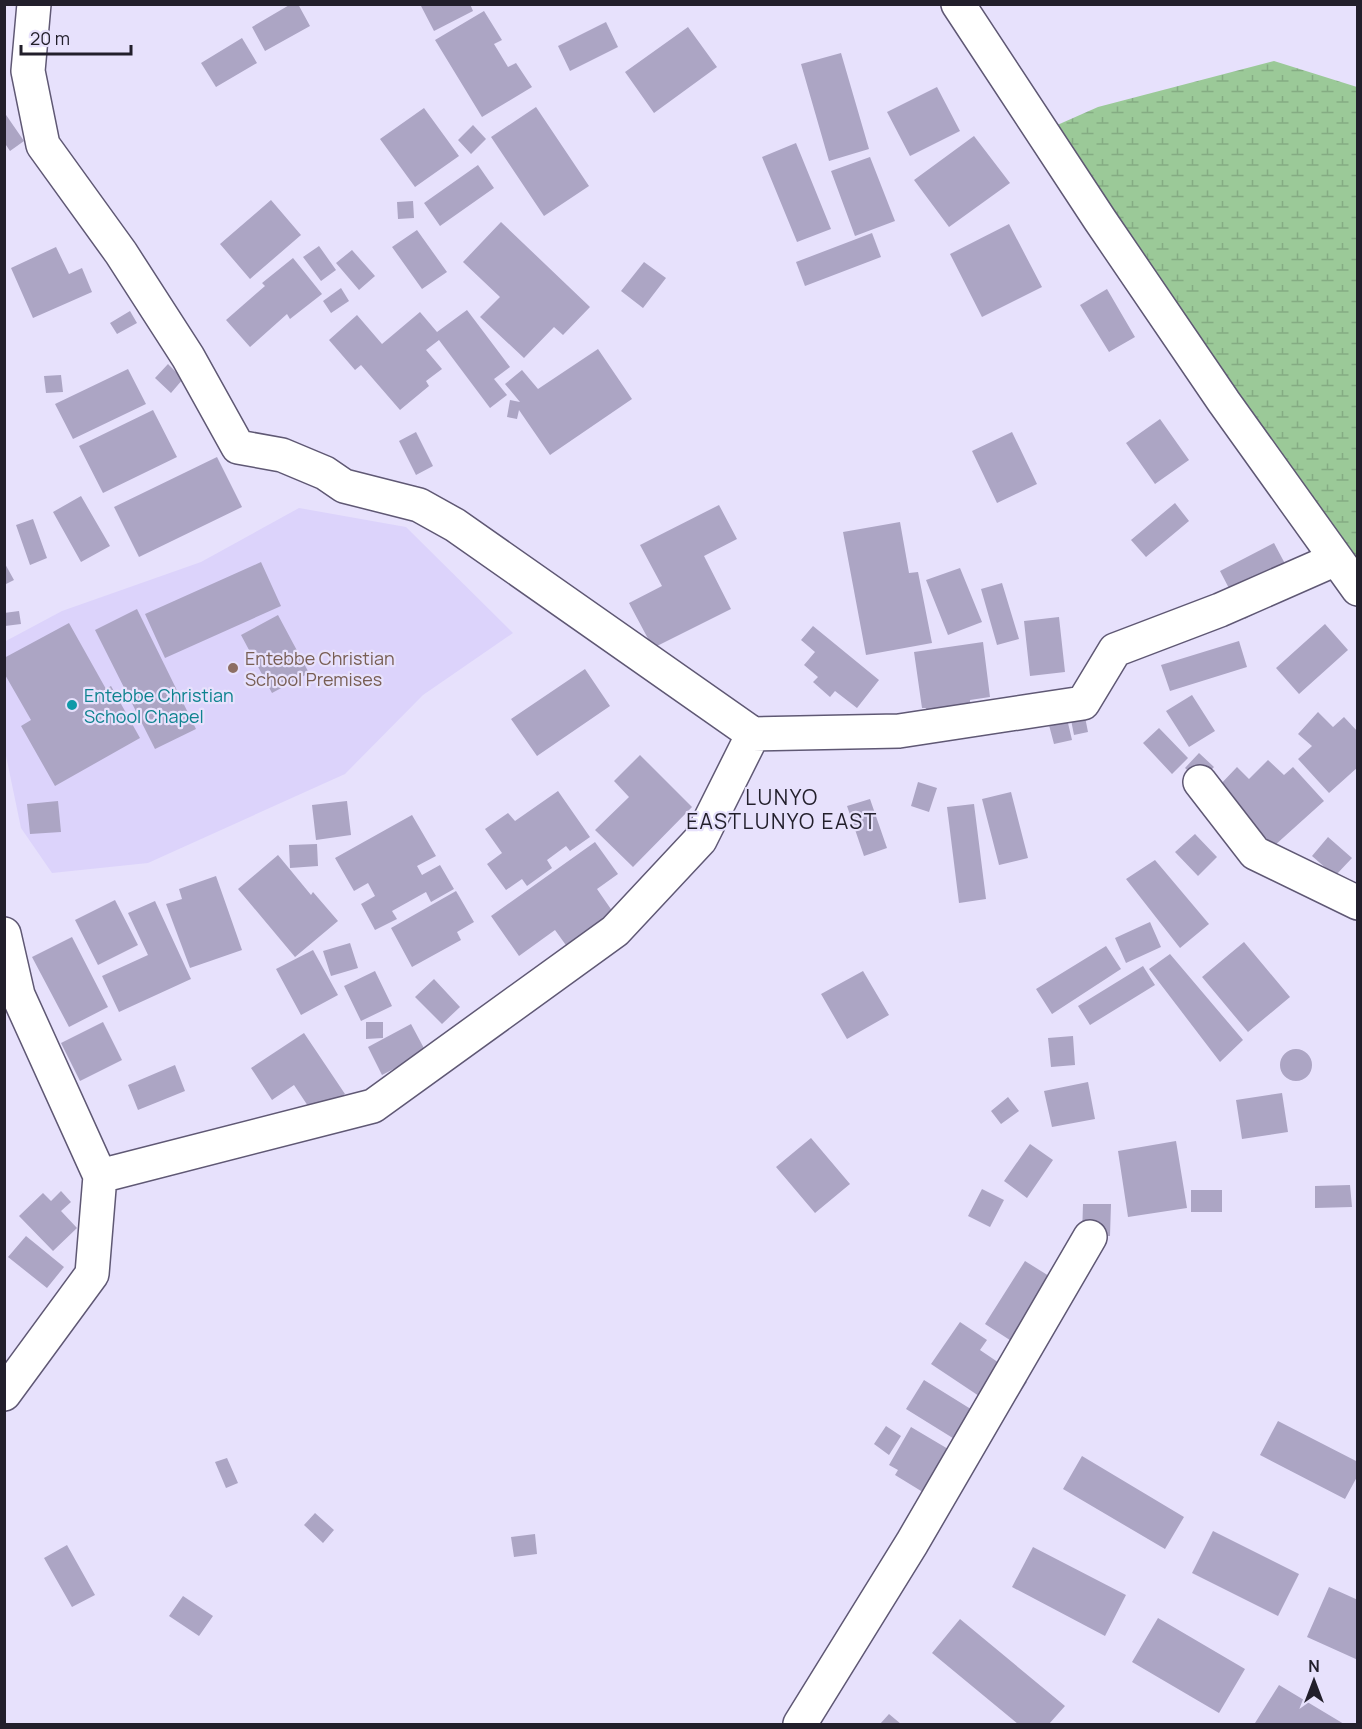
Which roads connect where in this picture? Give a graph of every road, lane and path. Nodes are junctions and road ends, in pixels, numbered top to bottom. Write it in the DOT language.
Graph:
graph roads {
  1 [pos="34,4"];
  2 [pos="958,4"];
  3 [pos="1336,559"];
  4 [pos="1358,589"];
  5 [pos="753,734"];
  6 [pos="1200,782"];
  7 [pos="1358,903"];
  8 [pos="4,934"];
  9 [pos="100,1176"];
  10 [pos="1090,1237"];
  11 [pos="4,1394"];
  12 [pos="800,1725"];
  1 -- 5 [label="street"];
  2 -- 3 [label="street"];
  3 -- 4 [label="street"];
  3 -- 5 [label="street"];
  5 -- 9 [label="street"];
  6 -- 7 [label="street"];
  8 -- 9 [label="street"];
  9 -- 11 [label="street"];
  10 -- 12 [label="street"];
}
